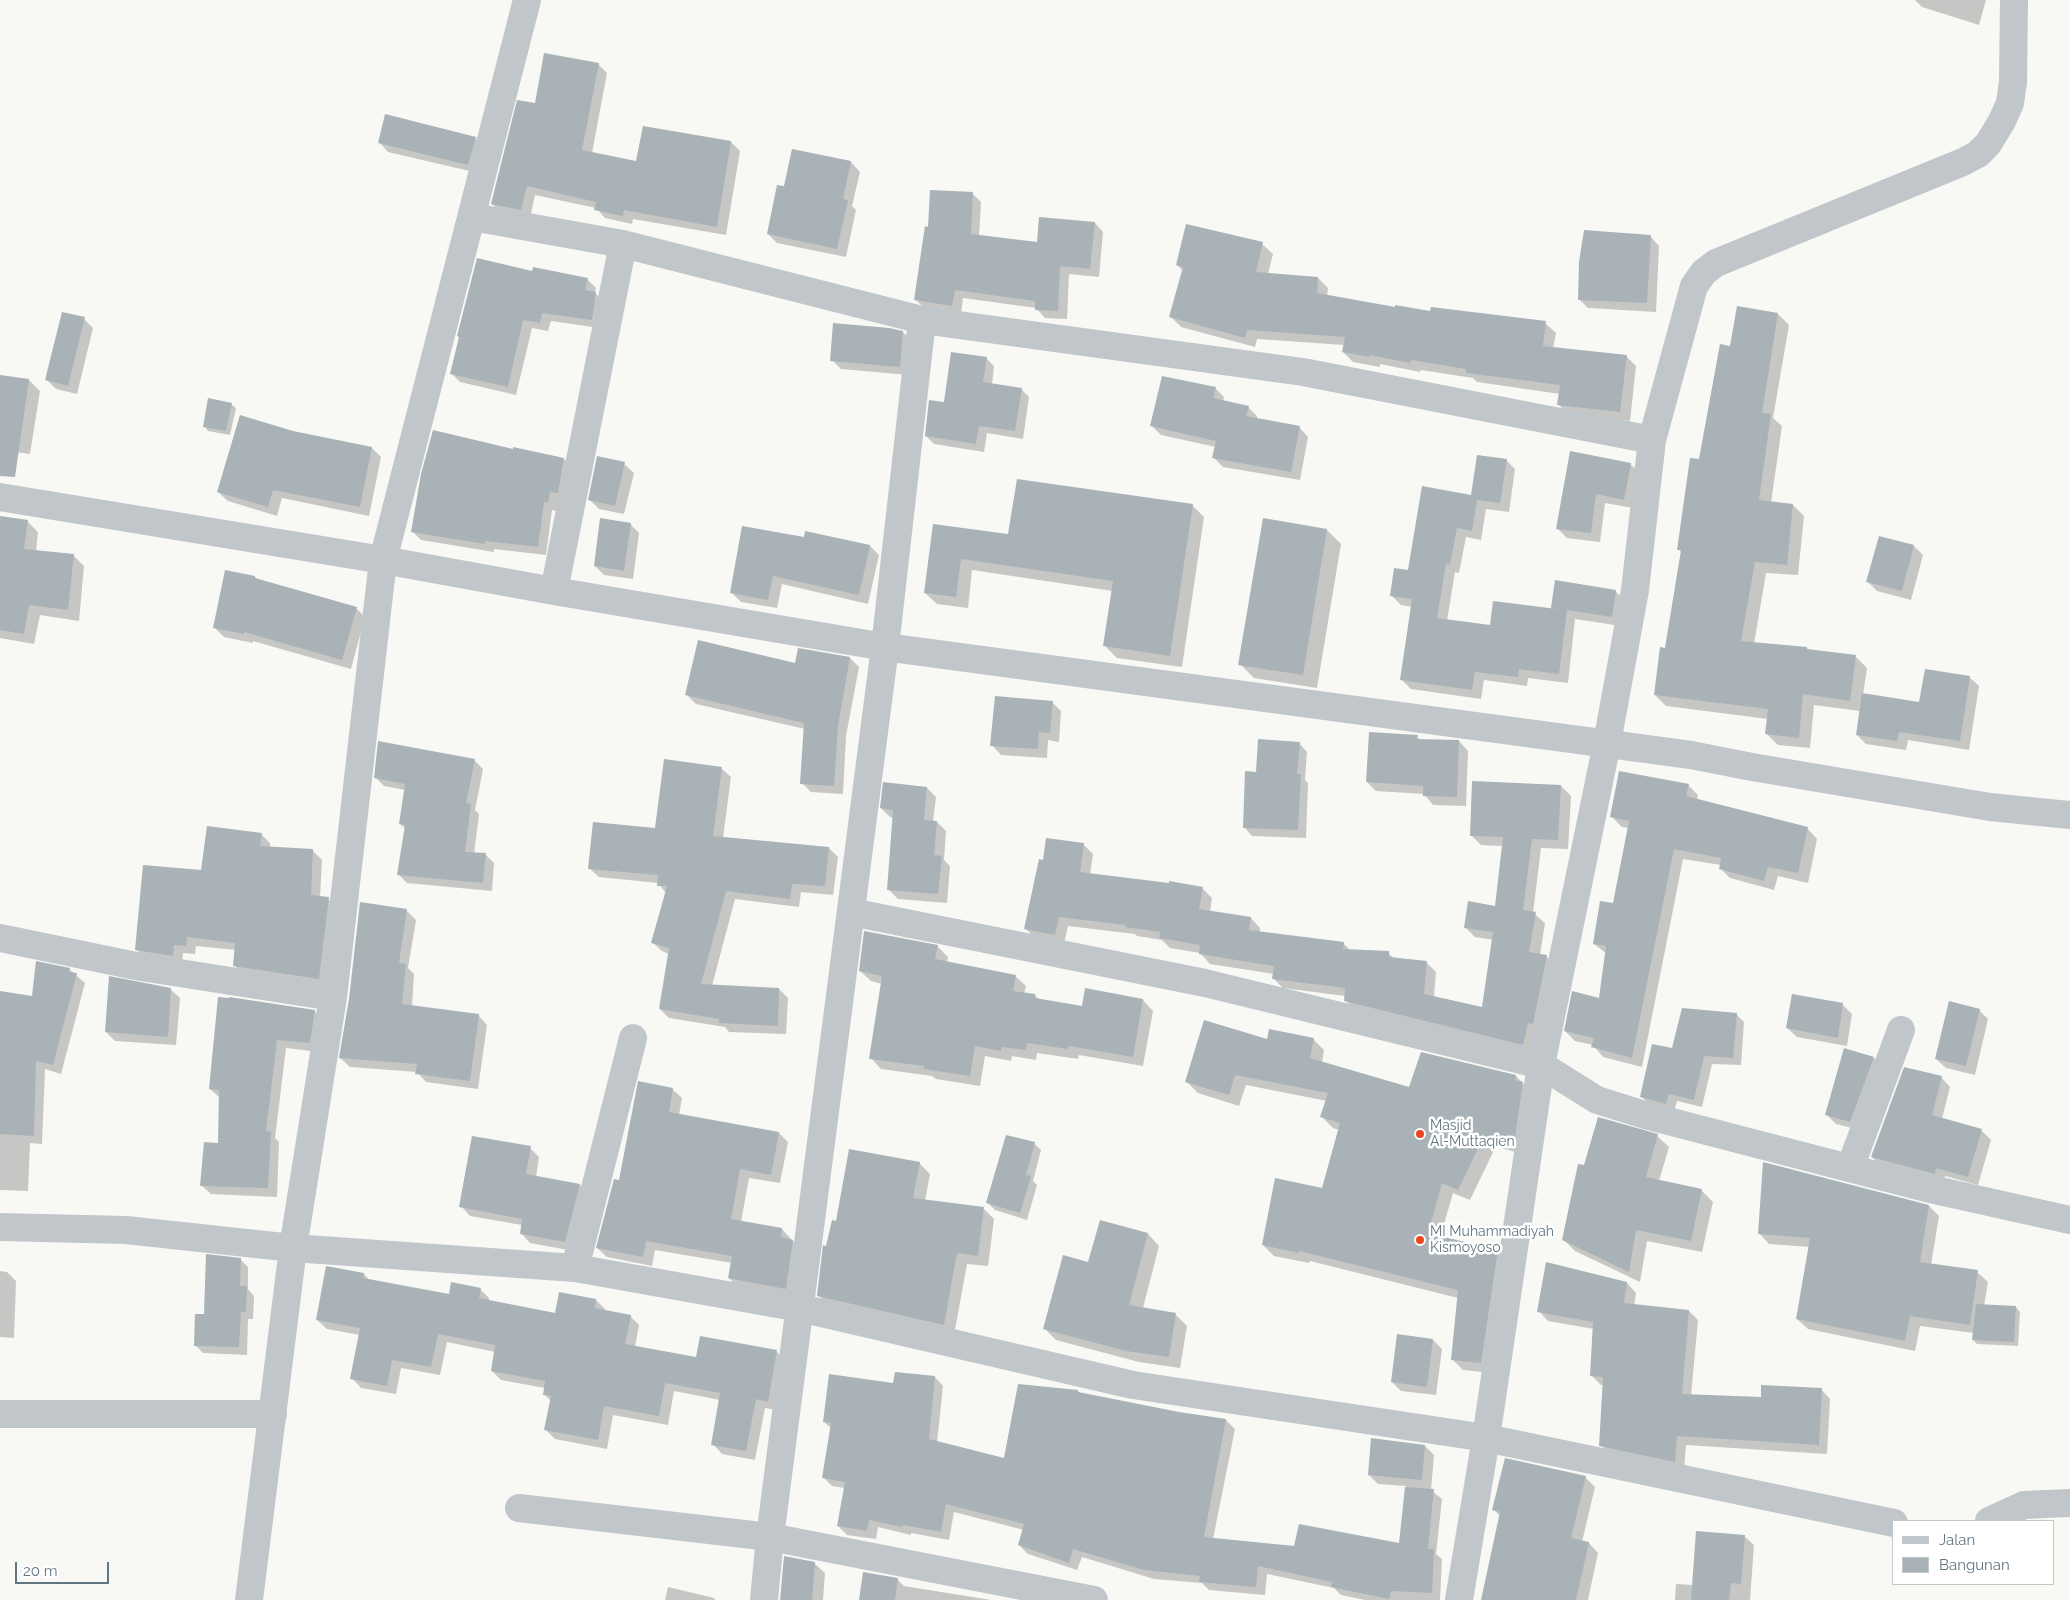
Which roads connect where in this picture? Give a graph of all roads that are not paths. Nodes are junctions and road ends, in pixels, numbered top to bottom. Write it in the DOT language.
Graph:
graph roads {
  1 [pos="527,0"];
  2 [pos="2014,0"];
  3 [pos="472,217"];
  4 [pos="623,244"];
  5 [pos="922,320"];
  6 [pos="1652,440"];
  7 [pos="0,497"];
  8 [pos="383,560"];
  9 [pos="554,592"];
  10 [pos="885,647"];
  11 [pos="1607,743"];
  12 [pos="2070,815"];
  13 [pos="851,912"];
  14 [pos="0,938"];
  15 [pos="334,997"];
  16 [pos="1902,1030"];
  17 [pos="633,1038"];
  18 [pos="1541,1065"];
  19 [pos="1850,1168"];
  20 [pos="2070,1220"];
  21 [pos="0,1227"];
  22 [pos="293,1248"];
  23 [pos="575,1268"];
  24 [pos="800,1308"];
  25 [pos="0,1414"];
  26 [pos="273,1414"];
  27 [pos="1486,1438"];
  28 [pos="2070,1503"];
  29 [pos="519,1508"];
  30 [pos="1991,1520"];
  31 [pos="1892,1523"];
  32 [pos="770,1537"];
  33 [pos="249,1600"];
  34 [pos="764,1600"];
  35 [pos="1094,1600"];
  36 [pos="1459,1600"];
  1 -- 3 [label="street"];
  2 -- 6 [label="street"];
  3 -- 4 [label="street"];
  3 -- 8 [label="street"];
  4 -- 5 [label="street"];
  4 -- 9 [label="street"];
  5 -- 6 [label="street"];
  5 -- 10 [label="street"];
  6 -- 11 [label="street"];
  7 -- 8 [label="street"];
  8 -- 9 [label="street"];
  8 -- 15 [label="street"];
  9 -- 10 [label="street"];
  10 -- 11 [label="street"];
  10 -- 13 [label="street"];
  11 -- 12 [label="street"];
  11 -- 18 [label="street"];
  13 -- 18 [label="street"];
  13 -- 24 [label="street"];
  14 -- 15 [label="street"];
  15 -- 22 [label="street"];
  16 -- 19 [label="street"];
  17 -- 23 [label="street"];
  18 -- 19 [label="street"];
  18 -- 27 [label="street"];
  19 -- 20 [label="street"];
  21 -- 22 [label="street"];
  22 -- 23 [label="street"];
  22 -- 26 [label="street"];
  23 -- 24 [label="street"];
  24 -- 27 [label="street"];
  24 -- 32 [label="street"];
  25 -- 26 [label="street"];
  26 -- 33 [label="street"];
  27 -- 31 [label="street"];
  27 -- 36 [label="street"];
  28 -- 30 [label="street"];
  29 -- 32 [label="street"];
  32 -- 34 [label="street"];
  32 -- 35 [label="street"];
}
